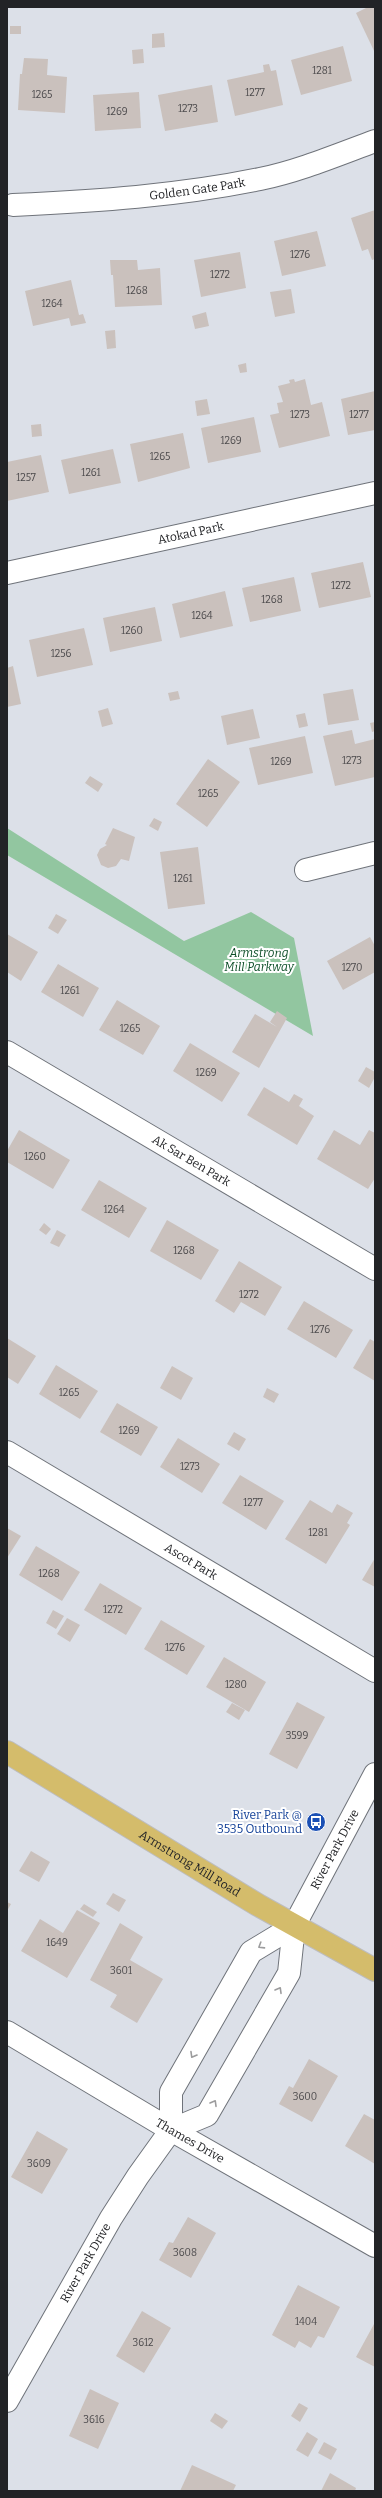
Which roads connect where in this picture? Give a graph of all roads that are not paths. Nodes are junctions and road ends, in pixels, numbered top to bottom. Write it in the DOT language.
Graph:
graph roads {
  1 [pos="375,141"];
  2 [pos="13,205"];
  3 [pos="375,494"];
  4 [pos="7,573"];
  5 [pos="375,853"];
  6 [pos="306,870"];
  7 [pos="7,1052"];
  8 [pos="375,1269"];
  9 [pos="7,1452"];
  10 [pos="375,1671"];
  11 [pos="7,1752"];
  12 [pos="375,1774"];
  13 [pos="294,1926"];
  14 [pos="375,1970"];
  15 [pos="7,2032"];
  16 [pos="171,2130"];
  17 [pos="375,2246"];
  18 [pos="7,2401"];
  1 -- 2 [label="street, Golden Gate Park"];
  3 -- 4 [label="street, Atokad Park"];
  5 -- 6 [label="street"];
  7 -- 8 [label="street, Ak Sar Ben Park"];
  9 -- 10 [label="street, Ascot Park"];
  11 -- 13 [label="main road, Armstrong Mill Road"];
  12 -- 13 [label="street, River Park Drive"];
  13 -- 14 [label="main road, Armstrong Mill Road"];
  13 -- 16 [label="street, one-way"];
  16 -- 13 [label="street, River Park Drive, one-way"];
  15 -- 16 [label="street, Thames Drive"];
  16 -- 17 [label="street, Thames Drive"];
  16 -- 18 [label="street, River Park Drive"];
}
